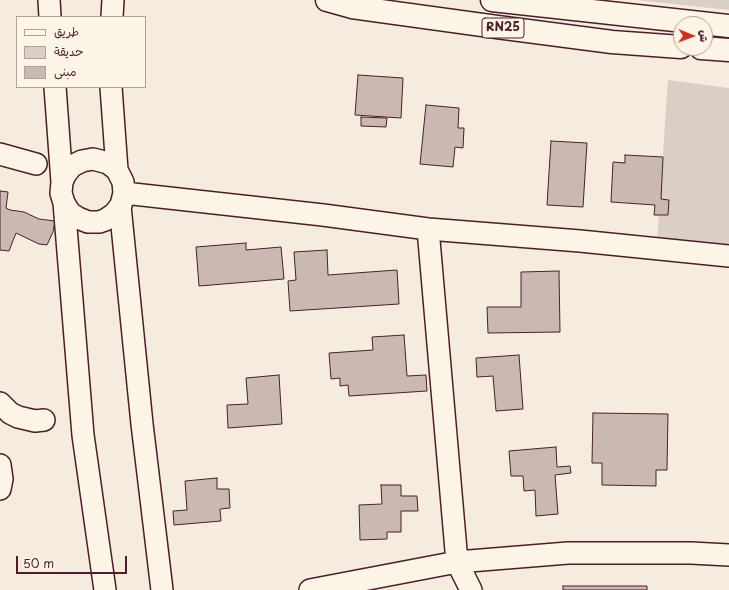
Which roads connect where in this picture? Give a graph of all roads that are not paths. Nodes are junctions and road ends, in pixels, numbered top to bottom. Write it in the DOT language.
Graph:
graph roads {
  1 [pos="49,0"];
  2 [pos="113,0"];
  3 [pos="327,0"];
  4 [pos="492,0"];
  5 [pos="50,16"];
  6 [pos="112,16"];
  7 [pos="729,26"];
  8 [pos="729,39"];
  9 [pos="673,46"];
  10 [pos="713,49"];
  11 [pos="729,50"];
  12 [pos="55,88"];
  13 [pos="111,88"];
  14 [pos="0,154"];
  15 [pos="36,164"];
  16 [pos="117,170"];
  17 [pos="62,182"];
  18 [pos="122,200"];
  19 [pos="64,203"];
  20 [pos="428,229"];
  21 [pos="729,256"];
  22 [pos="3,414"];
  23 [pos="44,420"];
  24 [pos="0,465"];
  25 [pos="0,489"];
  26 [pos="729,555"];
  27 [pos="457,562"];
  28 [pos="105,590"];
  29 [pos="162,590"];
  30 [pos="310,590"];
  31 [pos="471,590"];
  1 -- 5 [label="street"];
  2 -- 6 [label="street"];
  3 -- 9 [label="main road, RN25"];
  4 -- 7 [label="main road, RN25"];
  8 -- 11 [label="street"];
  10 -- 11 [label="main road"];
  12 -- 17 [label="street"];
  13 -- 16 [label="street"];
  14 -- 15 [label="street"];
  16 -- 17 [label="street"];
  16 -- 18 [label="street"];
  17 -- 19 [label="street"];
  18 -- 19 [label="street"];
  18 -- 20 [label="street"];
  18 -- 29 [label="street"];
  19 -- 28 [label="street"];
  20 -- 21 [label="street"];
  20 -- 27 [label="street"];
  22 -- 23 [label="street"];
  24 -- 25 [label="street"];
  26 -- 27 [label="street"];
  27 -- 30 [label="street"];
  27 -- 31 [label="street"];
}
